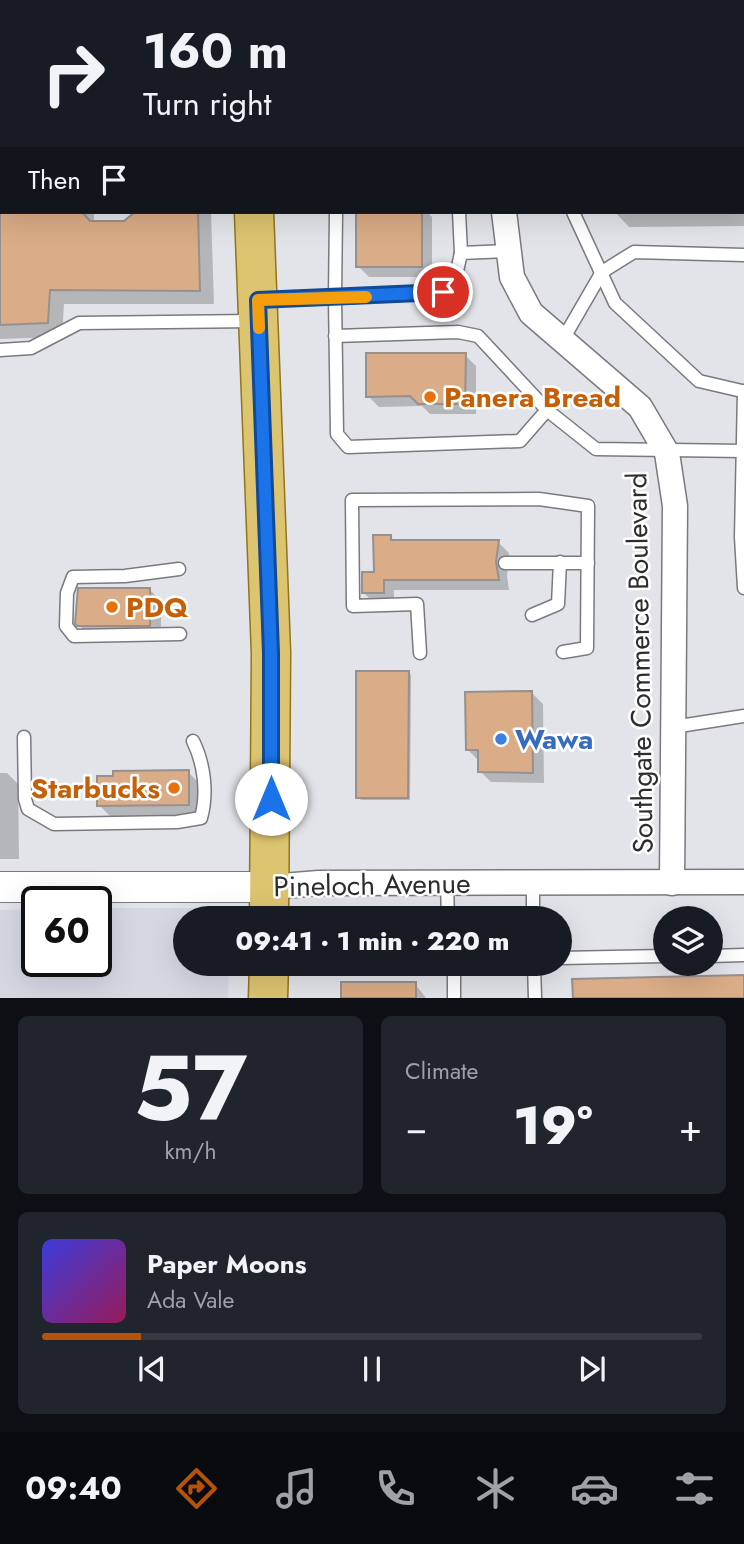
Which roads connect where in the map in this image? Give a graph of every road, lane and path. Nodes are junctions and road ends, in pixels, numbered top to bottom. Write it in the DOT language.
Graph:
graph roads {
  1 [pos="254,214"];
  2 [pos="336,214"];
  3 [pos="459,214"];
  4 [pos="504,214"];
  5 [pos="574,214"];
  6 [pos="508,251"];
  7 [pos="461,253"];
  8 [pos="744,255"];
  9 [pos="602,272"];
  10 [pos="335,298"];
  11 [pos="258,311"];
  12 [pos="335,335"];
  13 [pos="562,341"];
  14 [pos="0,350"];
  15 [pos="743,391"];
  16 [pos="547,410"];
  17 [pos="744,451"];
  18 [pos="667,453"];
  19 [pos="560,562"];
  20 [pos="505,563"];
  21 [pos="588,563"];
  22 [pos="179,569"];
  23 [pos="744,588"];
  24 [pos="532,615"];
  25 [pos="180,634"];
  26 [pos="563,652"];
  27 [pos="420,653"];
  28 [pos="744,716"];
  29 [pos="673,727"];
  30 [pos="24,737"];
  31 [pos="193,741"];
  32 [pos="744,882"];
  33 [pos="447,883"];
  34 [pos="533,883"];
  35 [pos="672,883"];
  36 [pos="0,887"];
  37 [pos="270,903"];
  38 [pos="448,906"];
  39 [pos="533,906"];
  40 [pos="744,955"];
  41 [pos="653,956"];
  42 [pos="723,956"];
  43 [pos="572,958"];
  44 [pos="269,976"];
  45 [pos="454,976"];
  46 [pos="534,976"];
  47 [pos="268,998"];
  48 [pos="454,998"];
  49 [pos="535,998"];
  1 -- 11 [label="main road"];
  2 -- 10 [label="lane"];
  3 -- 7 [label="lane"];
  4 -- 6 [label="street, Southgate Commerce Boulevard"];
  5 -- 9 [label="lane"];
  6 -- 7 [label="lane"];
  6 -- 13 [label="street, Southgate Commerce Boulevard"];
  7 -- 10 [label="lane"];
  8 -- 9 [label="lane"];
  9 -- 13 [label="lane"];
  9 -- 15 [label="lane"];
  10 -- 11 [label="lane"];
  10 -- 12 [label="lane"];
  11 -- 14 [label="lane"];
  11 -- 37 [label="main road"];
  12 -- 16 [label="lane"];
  12 -- 16 [label="lane"];
  13 -- 18 [label="street, Southgate Commerce Boulevard"];
  15 -- 17 [label="lane"];
  16 -- 18 [label="lane"];
  17 -- 18 [label="lane"];
  17 -- 23 [label="lane"];
  18 -- 29 [label="street, Southgate Commerce Boulevard"];
  19 -- 20 [label="lane"];
  19 -- 21 [label="lane"];
  19 -- 24 [label="lane"];
  21 -- 26 [label="lane"];
  21 -- 27 [label="lane"];
  22 -- 25 [label="lane"];
  28 -- 29 [label="lane"];
  29 -- 35 [label="street, Southgate Commerce Boulevard"];
  30 -- 31 [label="lane"];
  32 -- 35 [label="street, Pineloch Avenue"];
  33 -- 34 [label="street, Pineloch Avenue"];
  33 -- 37 [label="street, Pineloch Avenue"];
  33 -- 38 [label="lane"];
  34 -- 35 [label="street, Pineloch Avenue"];
  34 -- 39 [label="lane"];
  36 -- 37 [label="street, Pineloch Avenue"];
  40 -- 42 [label="lane"];
  41 -- 43 [label="lane"];
  44 -- 47 [label="main road"];
  45 -- 48 [label="lane"];
  46 -- 49 [label="lane"];
}
